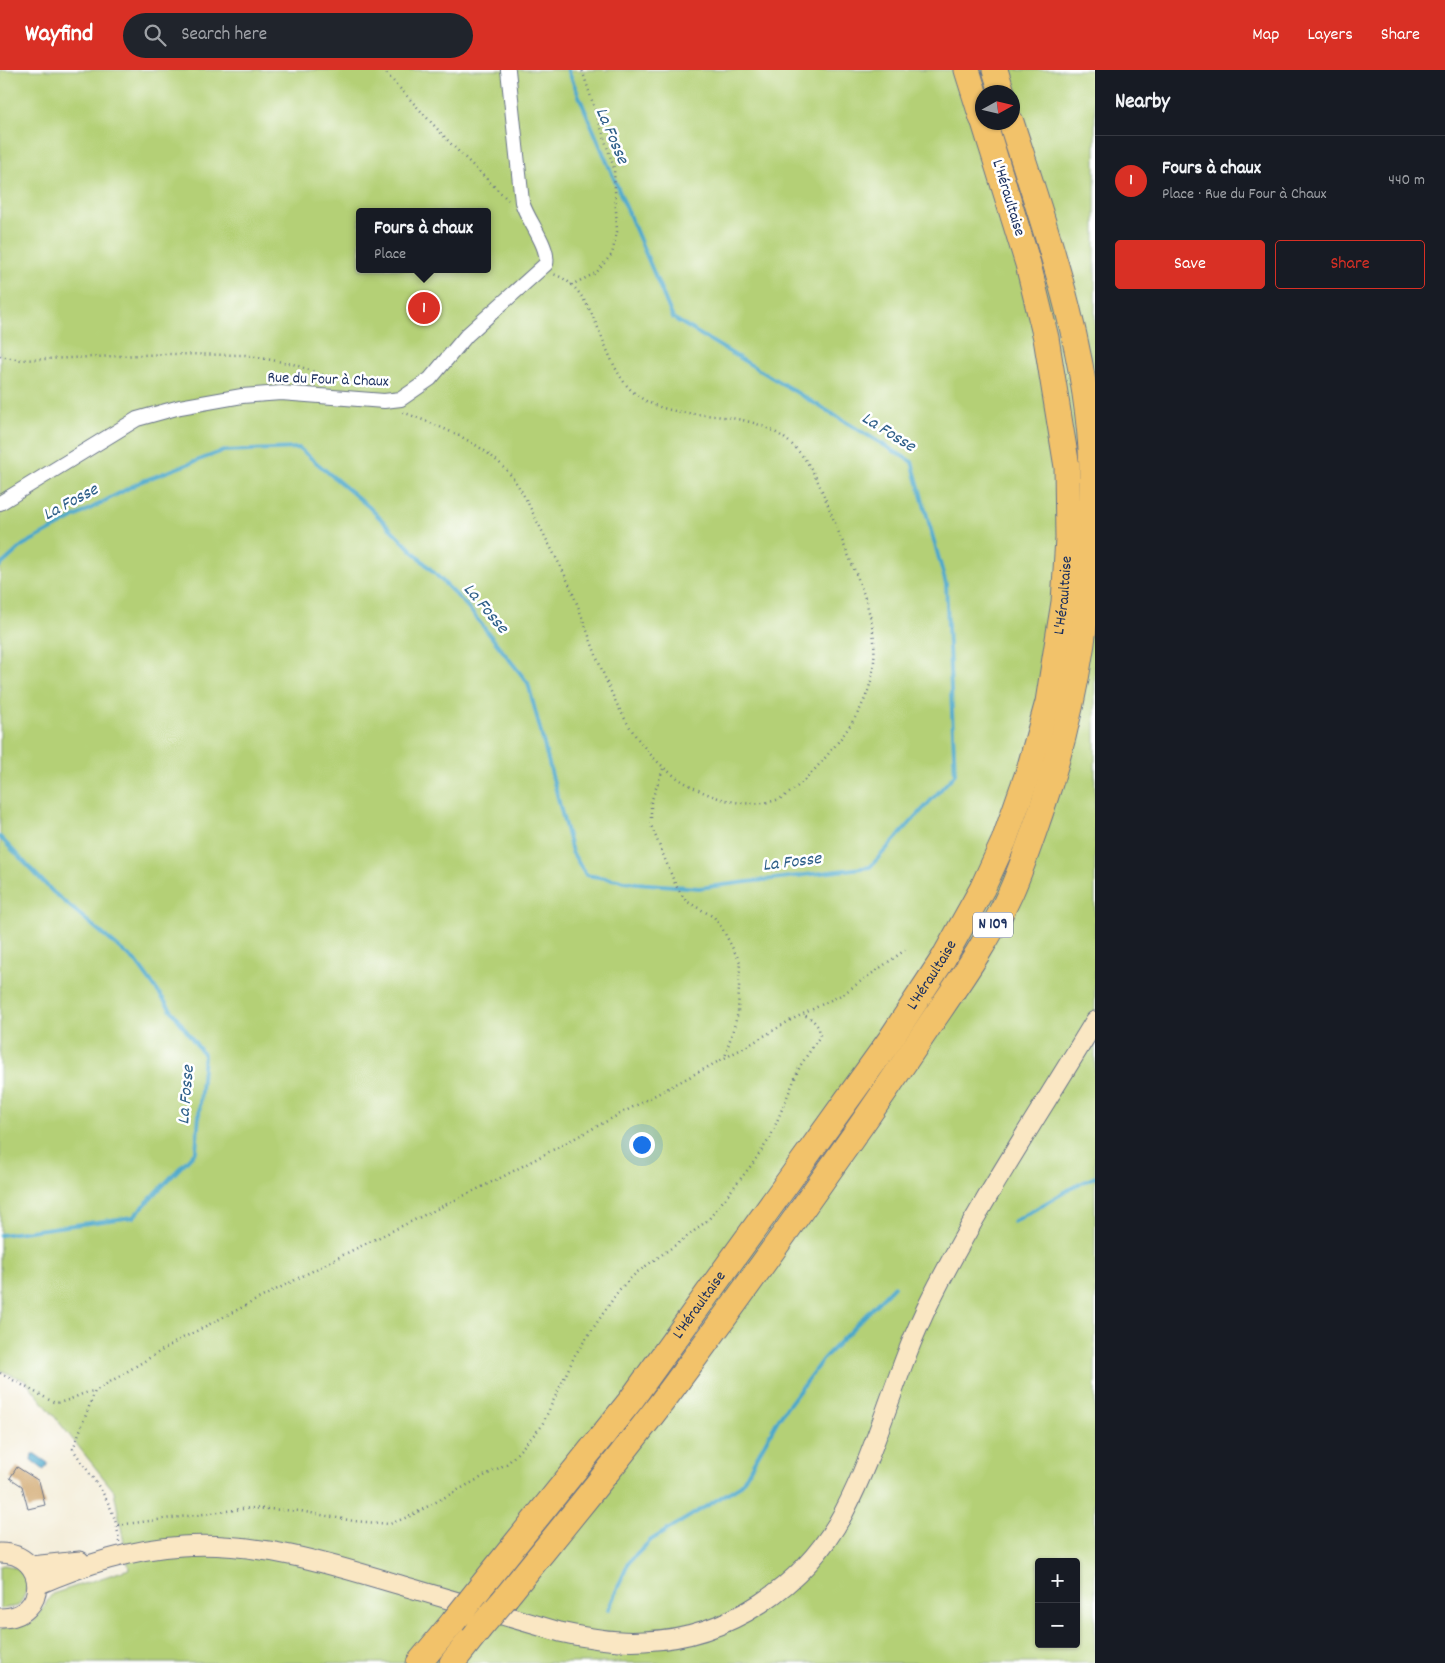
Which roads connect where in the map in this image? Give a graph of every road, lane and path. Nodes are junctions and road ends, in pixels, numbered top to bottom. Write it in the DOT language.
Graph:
graph roads {
  1 [pos="383,70"];
  2 [pos="508,70"];
  3 [pos="582,70"];
  4 [pos="967,70"];
  5 [pos="995,70"];
  6 [pos="1000,85"];
  7 [pos="975,96"];
  8 [pos="986,130"];
  9 [pos="1014,130"];
  10 [pos="508,200"];
  11 [pos="542,270"];
  12 [pos="571,285"];
  13 [pos="0,356"];
  14 [pos="348,384"];
  15 [pos="396,410"];
  16 [pos="0,503"];
  17 [pos="663,768"];
  18 [pos="908,948"];
  19 [pos="803,1015"];
  20 [pos="1095,1021"];
  21 [pos="725,1057"];
  22 [pos="0,1373"];
  23 [pos="95,1391"];
  24 [pos="118,1525"];
  25 [pos="0,1553"];
  26 [pos="120,1555"];
  27 [pos="31,1566"];
  28 [pos="37,1585"];
  29 [pos="0,1618"];
  30 [pos="419,1663"];
  31 [pos="452,1663"];
  1 -- 10 [label="path"];
  2 -- 11 [label="street"];
  3 -- 12 [label="path"];
  4 -- 7 [label="highway"];
  5 -- 6 [label="highway"];
  8 -- 30 [label="highway, L'Héraultaise / N 109, bridge"];
  9 -- 31 [label="highway, L'Héraultaise / N 109, bridge"];
  11 -- 12 [label="path"];
  11 -- 16 [label="street, Rue du Four à Chaux"];
  12 -- 17 [label="path"];
  13 -- 14 [label="path"];
  15 -- 17 [label="path"];
  17 -- 21 [label="path"];
  18 -- 19 [label="path"];
  19 -- 21 [label="path"];
  19 -- 24 [label="path"];
  20 -- 26 [label="street"];
  21 -- 23 [label="path"];
  22 -- 23 [label="path"];
  23 -- 24 [label="path"];
  24 -- 26 [label="path"];
  25 -- 27 [label="street"];
  26 -- 27 [label="street"];
  26 -- 28 [label="street"];
  27 -- 28 [label="street"];
  28 -- 29 [label="street"];
}
